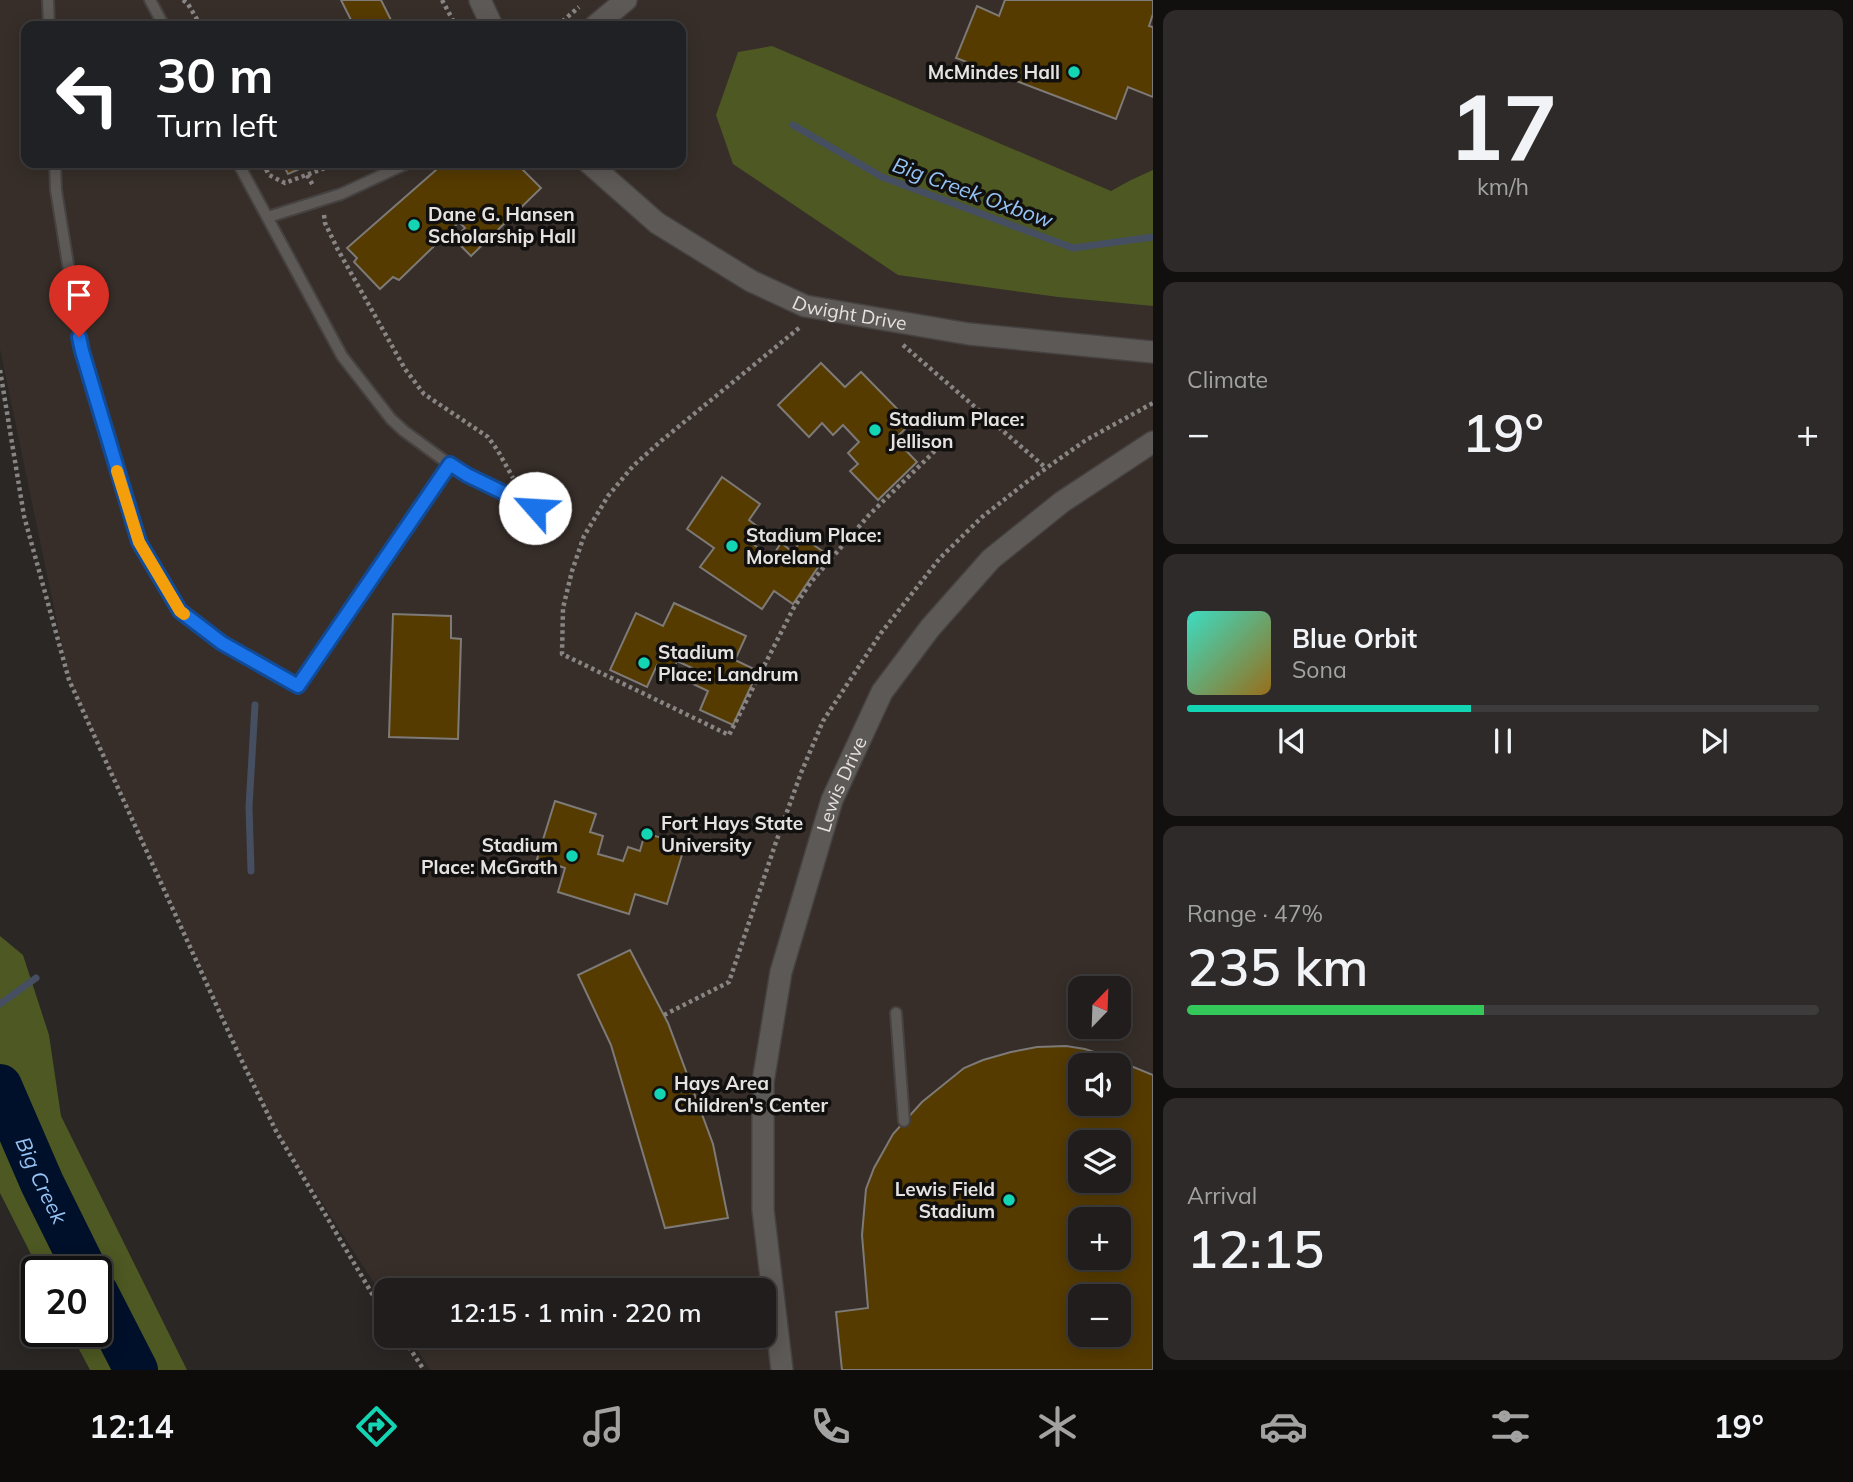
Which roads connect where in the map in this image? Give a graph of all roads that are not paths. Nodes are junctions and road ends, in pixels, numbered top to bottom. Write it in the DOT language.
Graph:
graph roads {
  1 [pos="48,0"];
  2 [pos="150,0"];
  3 [pos="480,0"];
  4 [pos="626,0"];
  5 [pos="49,21"];
  6 [pos="161,21"];
  7 [pos="490,21"];
  8 [pos="601,21"];
  9 [pos="55,168"];
  10 [pos="241,168"];
  11 [pos="397,168"];
  12 [pos="595,168"];
  13 [pos="268,217"];
  14 [pos="1153,352"];
  15 [pos="1153,442"];
  16 [pos="450,464"];
  17 [pos="555,517"];
  18 [pos="896,1013"];
  19 [pos="904,1121"];
  20 [pos="782,1370"];
  1 -- 5 [label="lane"];
  2 -- 6 [label="lane"];
  3 -- 7 [label="street"];
  4 -- 8 [label="street"];
  9 -- 16 [label="lane"];
  10 -- 13 [label="lane"];
  11 -- 13 [label="lane"];
  12 -- 14 [label="street, Dwight Drive"];
  13 -- 16 [label="lane"];
  15 -- 20 [label="street, Lewis Drive"];
  16 -- 17 [label="lane"];
  18 -- 19 [label="lane"];
}
